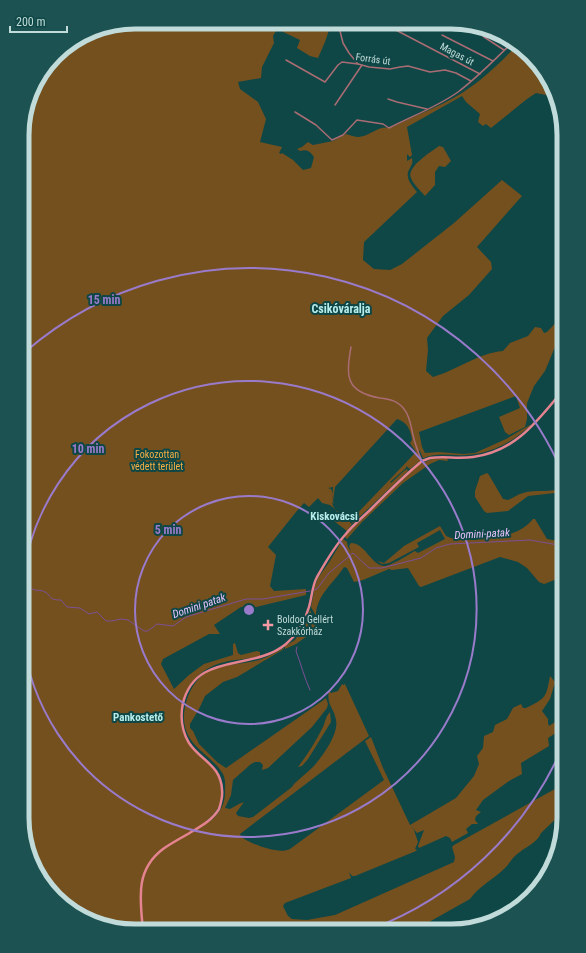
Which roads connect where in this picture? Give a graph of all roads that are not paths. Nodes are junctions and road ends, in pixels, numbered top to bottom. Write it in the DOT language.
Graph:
graph roads {
  1 [pos="339,29"];
  2 [pos="394,29"];
  3 [pos="442,35"];
  4 [pos="482,35"];
  5 [pos="508,46"];
  6 [pos="504,50"];
  7 [pos="286,60"];
  8 [pos="492,62"];
  9 [pos="358,64"];
  10 [pos="362,65"];
  11 [pos="480,74"];
  12 [pos="471,81"];
  13 [pos="388,99"];
  14 [pos="335,105"];
  15 [pos="427,109"];
  16 [pos="295,112"];
  17 [pos="351,347"];
  18 [pos="557,397"];
  19 [pos="422,461"];
  20 [pos="143,924"];
  1 -- 9 [label="street"];
  2 -- 11 [label="street, Magas út"];
  3 -- 8 [label="street"];
  4 -- 6 [label="street"];
  5 -- 6 [label="street"];
  6 -- 8 [label="street"];
  7 -- 9 [label="street, Forrás út"];
  8 -- 11 [label="street"];
  9 -- 10 [label="street, Forrás út"];
  10 -- 12 [label="street, Forrás út"];
  10 -- 14 [label="street"];
  11 -- 12 [label="street"];
  12 -- 15 [label="street"];
  13 -- 15 [label="street"];
  15 -- 16 [label="street"];
  17 -- 19 [label="street"];
  18 -- 19 [label="main road"];
  19 -- 20 [label="main road"];
}
